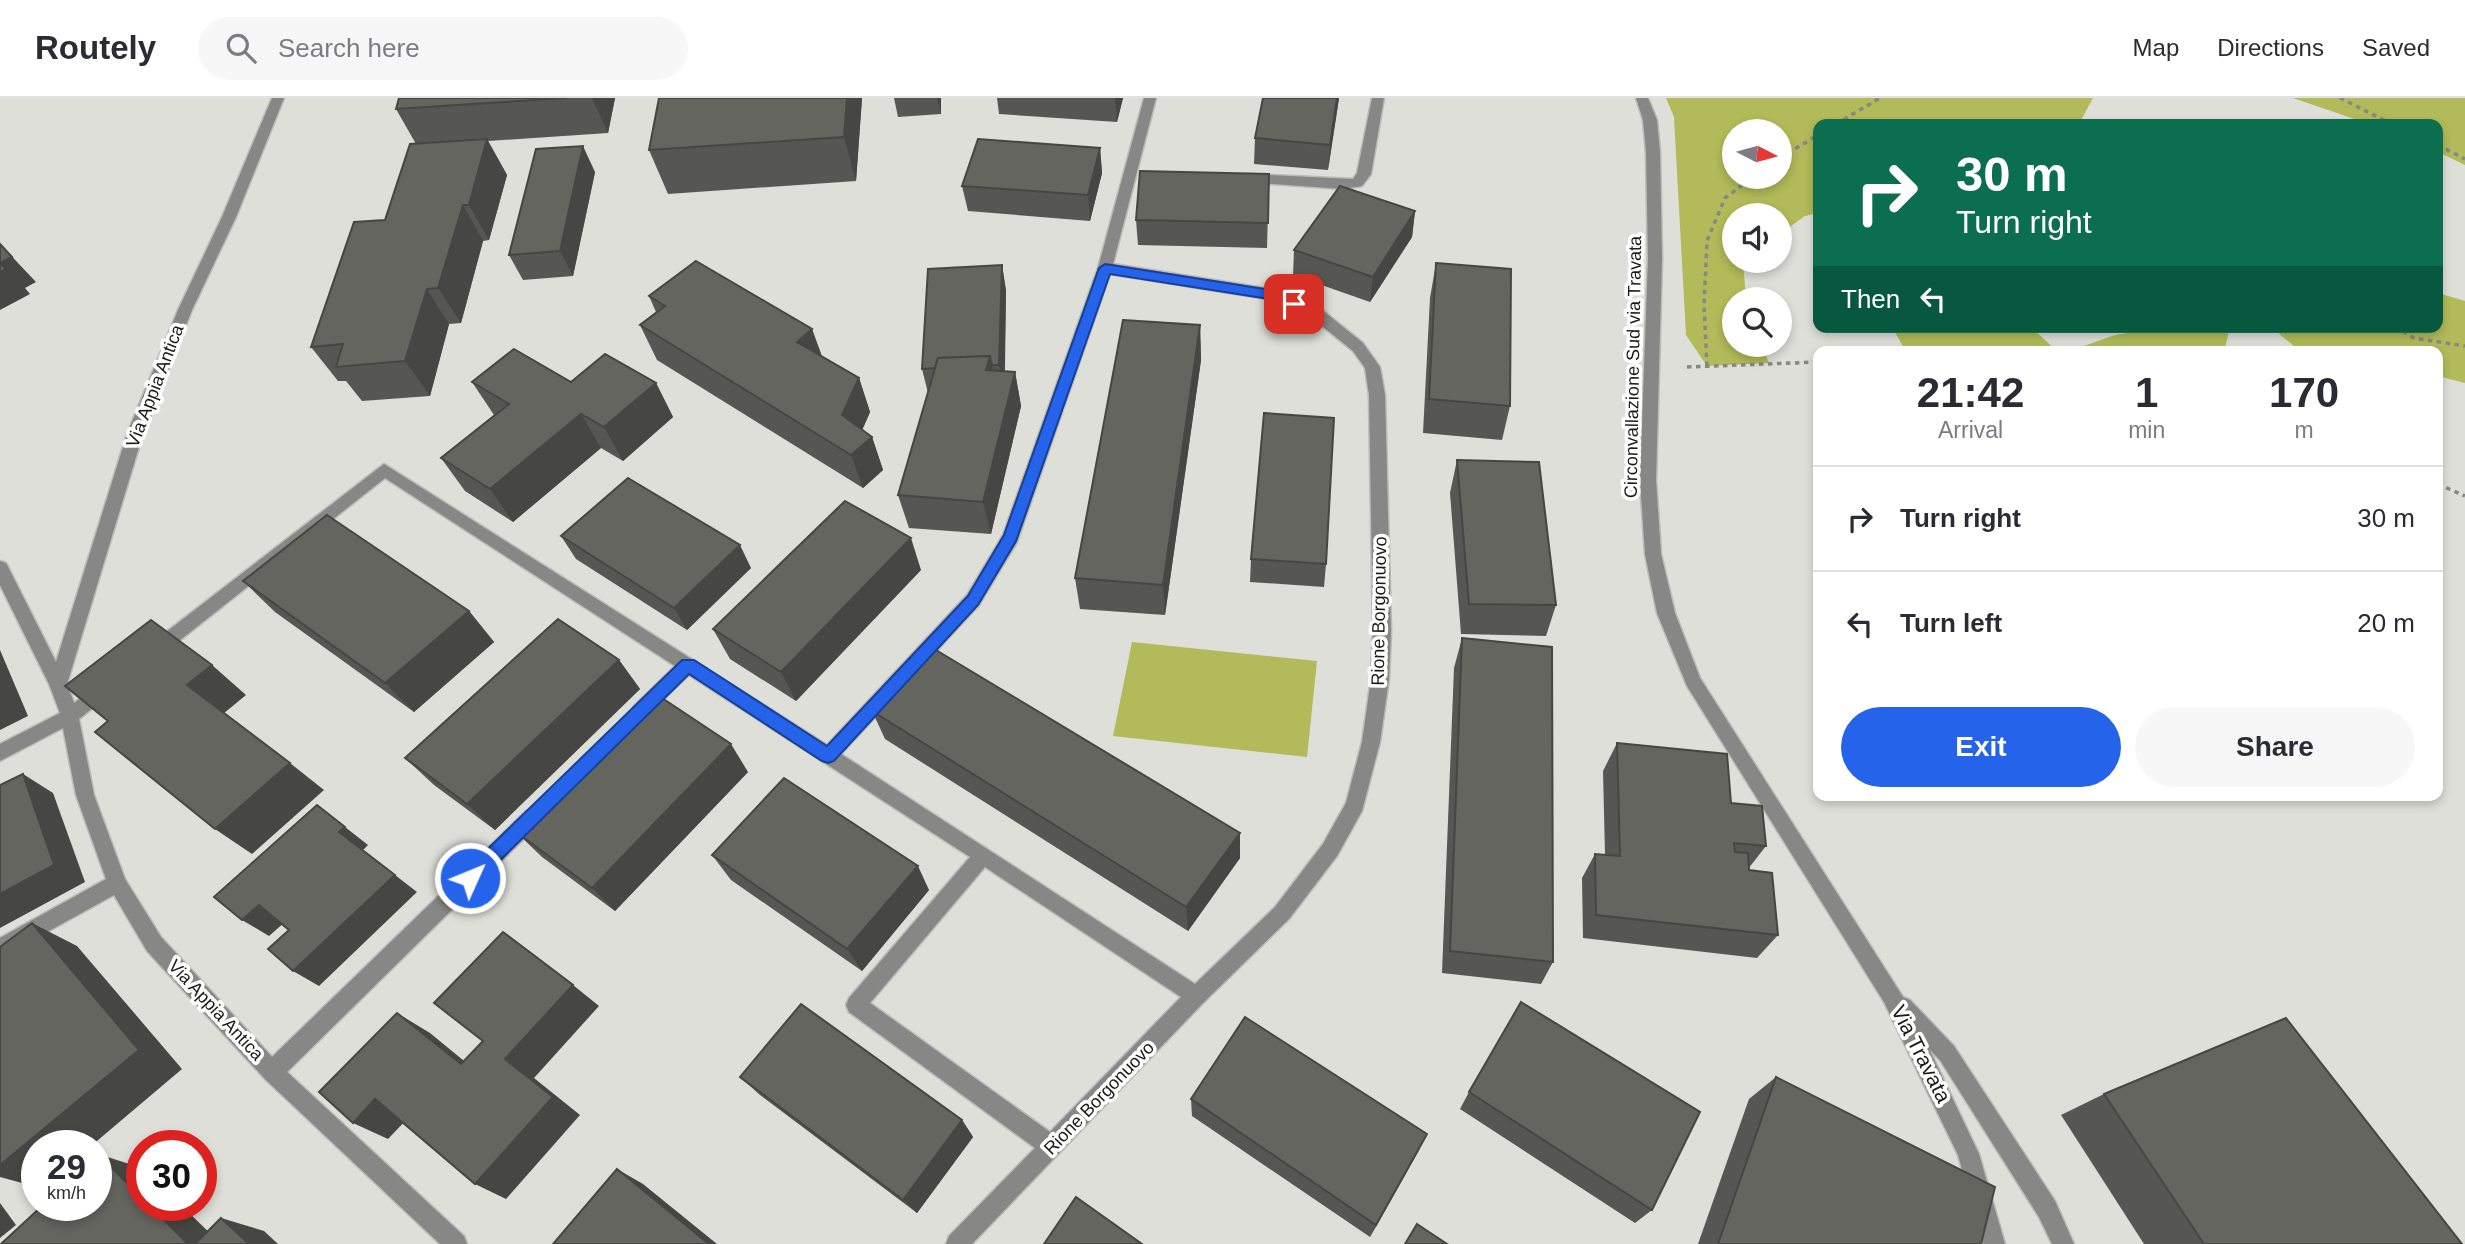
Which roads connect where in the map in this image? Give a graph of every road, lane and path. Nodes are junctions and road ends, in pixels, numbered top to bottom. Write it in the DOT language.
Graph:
graph roads {
  1 [pos="278,98"];
  2 [pos="1150,98"];
  3 [pos="1378,98"];
  4 [pos="1642,98"];
  5 [pos="1880,98"];
  6 [pos="2340,98"];
  7 [pos="1844,119"];
  8 [pos="2382,119"];
  9 [pos="1813,138"];
  10 [pos="2443,148"];
  11 [pos="1792,151"];
  12 [pos="2465,159"];
  13 [pos="1237,178"];
  14 [pos="1737,189"];
  15 [pos="1105,268"];
  16 [pos="2405,333"];
  17 [pos="2465,346"];
  18 [pos="1813,362"];
  19 [pos="1707,366"];
  20 [pos="1651,368"];
  21 [pos="2443,486"];
  22 [pos="2465,496"];
  23 [pos="0,568"];
  24 [pos="7,596"];
  25 [pos="135,665"];
  26 [pos="688,665"];
  27 [pos="113,682"];
  28 [pos="58,684"];
  29 [pos="70,716"];
  30 [pos="629,723"];
  31 [pos="0,753"];
  32 [pos="828,756"];
  33 [pos="550,800"];
  34 [pos="983,855"];
  35 [pos="117,883"];
  36 [pos="0,949"];
  37 [pos="1891,995"];
  38 [pos="1196,996"];
  39 [pos="272,1072"];
  40 [pos="1052,1147"];
  41 [pos="456,1244"];
  42 [pos="957,1244"];
  43 [pos="1994,1244"];
  44 [pos="2063,1244"];
  1 -- 28 [label="street, Via Appia Antica"];
  2 -- 15 [label="street"];
  3 -- 13 [label="street"];
  4 -- 20 [label="street, Circonvallazione Sud via Travata"];
  5 -- 7 [label="path"];
  6 -- 8 [label="path"];
  9 -- 11 [label="path"];
  10 -- 12 [label="path"];
  14 -- 19 [label="path"];
  15 -- 32 [label="street"];
  15 -- 38 [label="street, Rione Borgonuovo"];
  16 -- 17 [label="path"];
  18 -- 19 [label="path"];
  19 -- 20 [label="path"];
  20 -- 37 [label="street, Circonvallazione Sud via Travata"];
  21 -- 22 [label="path"];
  23 -- 24 [label="street, Via Appia Antica"];
  24 -- 28 [label="street, Via Appia Antica"];
  25 -- 26 [label="street"];
  26 -- 30 [label="street"];
  26 -- 32 [label="street"];
  27 -- 29 [label="street"];
  28 -- 29 [label="street, Via Appia Antica"];
  29 -- 31 [label="street"];
  29 -- 35 [label="street, Via Appia Antica"];
  32 -- 34 [label="street"];
  33 -- 39 [label="street"];
  34 -- 38 [label="street"];
  34 -- 40 [label="street"];
  35 -- 36 [label="street"];
  35 -- 39 [label="street, Via Appia Antica"];
  37 -- 43 [label="street, Via Travata"];
  37 -- 44 [label="street, Via Travata"];
  38 -- 40 [label="street, Rione Borgonuovo"];
  39 -- 41 [label="street, Via Appia Antica"];
  40 -- 42 [label="street, Rione Borgonuovo"];
}
